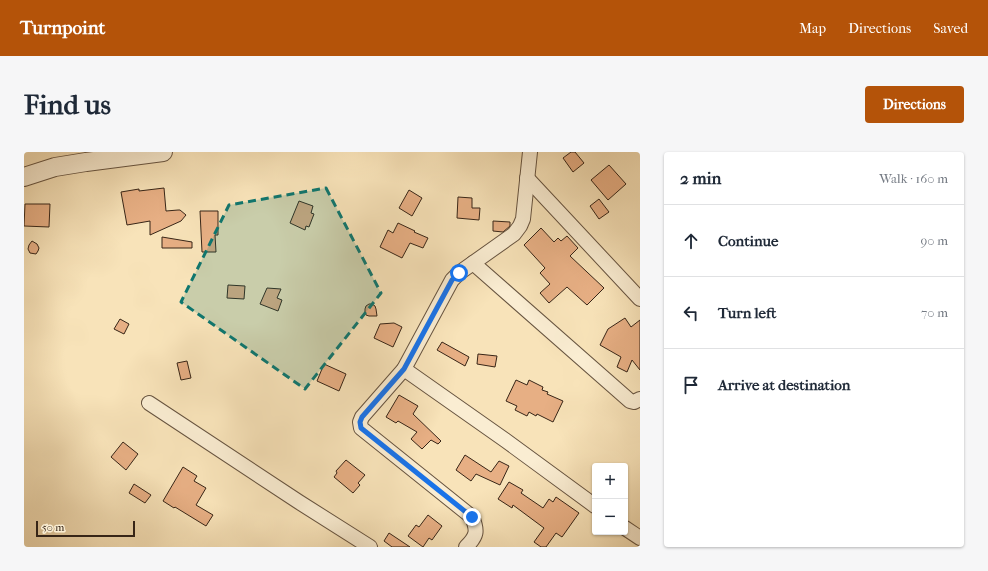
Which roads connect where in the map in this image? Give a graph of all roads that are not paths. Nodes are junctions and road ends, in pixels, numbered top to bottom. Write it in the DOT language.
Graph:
graph roads {
  1 [pos="163,152"];
  2 [pos="530,152"];
  3 [pos="24,177"];
  4 [pos="527,178"];
  5 [pos="473,263"];
  6 [pos="640,299"];
  7 [pos="404,369"];
  8 [pos="640,399"];
  9 [pos="149,403"];
  10 [pos="592,504"];
  11 [pos="628,530"];
  12 [pos="640,538"];
  13 [pos="370,547"];
  14 [pos="466,547"];
  1 -- 3 [label="street"];
  2 -- 4 [label="street"];
  4 -- 5 [label="street"];
  4 -- 6 [label="street"];
  5 -- 7 [label="street"];
  5 -- 8 [label="street"];
  7 -- 10 [label="street"];
  7 -- 14 [label="street"];
  9 -- 13 [label="street"];
  11 -- 12 [label="street"];
}
